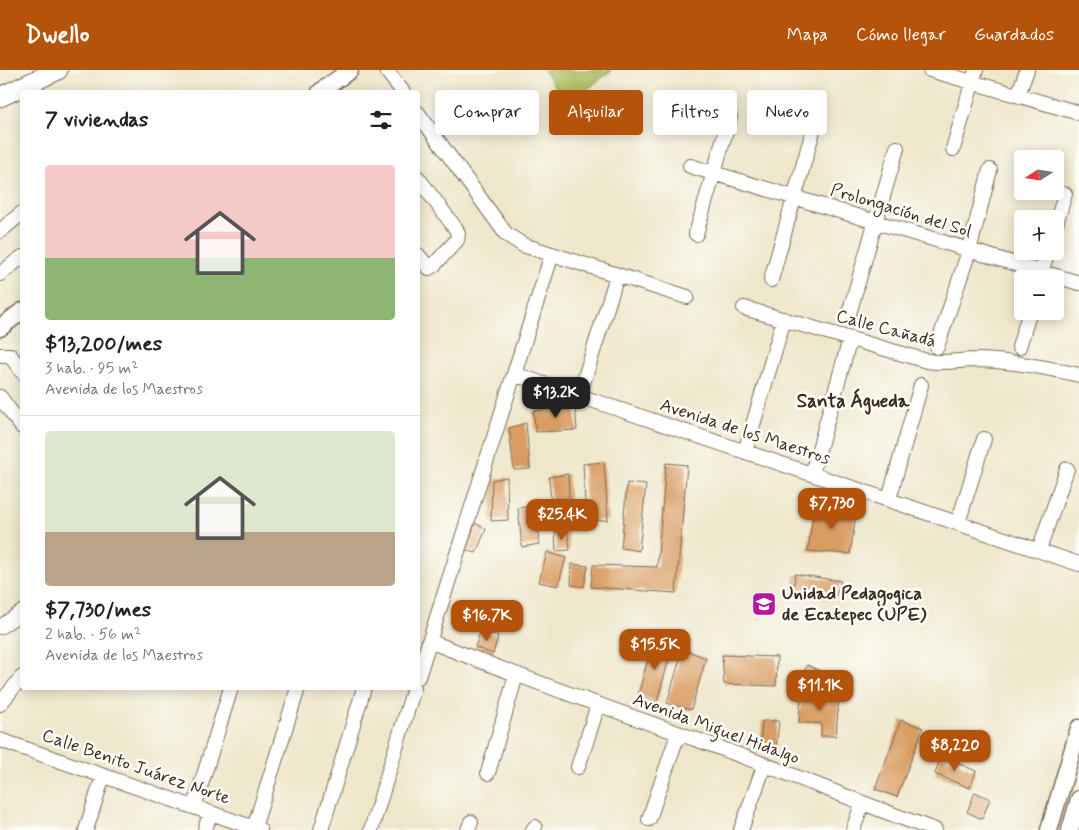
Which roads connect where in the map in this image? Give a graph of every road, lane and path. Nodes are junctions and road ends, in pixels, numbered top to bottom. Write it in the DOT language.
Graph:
graph roads {
  1 [pos="58,70"];
  2 [pos="350,70"];
  3 [pos="386,70"];
  4 [pos="930,70"];
  5 [pos="1027,70"];
  6 [pos="974,76"];
  7 [pos="323,90"];
  8 [pos="401,90"];
  9 [pos="1018,95"];
  10 [pos="0,97"];
  11 [pos="1079,113"];
  12 [pos="420,116"];
  13 [pos="725,135"];
  14 [pos="812,135"];
  15 [pos="898,148"];
  16 [pos="953,149"];
  17 [pos="690,166"];
  18 [pos="990,170"];
  19 [pos="713,173"];
  20 [pos="420,181"];
  21 [pos="1065,194"];
  22 [pos="794,198"];
  23 [pos="1060,210"];
  24 [pos="20,215"];
  25 [pos="875,223"];
  26 [pos="0,231"];
  27 [pos="696,234"];
  28 [pos="969,251"];
  29 [pos="552,254"];
  30 [pos="420,257"];
  31 [pos="20,259"];
  32 [pos="1025,270"];
  33 [pos="0,274"];
  34 [pos="617,276"];
  35 [pos="771,280"];
  36 [pos="1064,280"];
  37 [pos="1079,283"];
  38 [pos="687,297"];
  39 [pos="744,308"];
  40 [pos="20,313"];
  41 [pos="848,317"];
  42 [pos="784,320"];
  43 [pos="1027,320"];
  44 [pos="0,328"];
  45 [pos="850,339"];
  46 [pos="937,347"];
  47 [pos="1019,347"];
  48 [pos="0,355"];
  49 [pos="20,369"];
  50 [pos="514,374"];
  51 [pos="1079,375"];
  52 [pos="920,385"];
  53 [pos="579,396"];
  54 [pos="0,397"];
  55 [pos="20,424"];
  56 [pos="984,439"];
  57 [pos="745,452"];
  58 [pos="1067,469"];
  59 [pos="812,474"];
  60 [pos="889,499"];
  61 [pos="958,523"];
  62 [pos="1039,550"];
  63 [pos="1079,564"];
  64 [pos="20,613"];
  65 [pos="0,627"];
  66 [pos="429,641"];
  67 [pos="420,670"];
  68 [pos="516,675"];
  69 [pos="20,679"];
  70 [pos="230,690"];
  71 [pos="297,690"];
  72 [pos="363,690"];
  73 [pos="413,690"];
  74 [pos="0,704"];
  75 [pos="598,706"];
  76 [pos="1079,728"];
  77 [pos="678,734"];
  78 [pos="0,740"];
  79 [pos="764,766"];
  80 [pos="578,767"];
  81 [pos="488,773"];
  82 [pos="103,776"];
  83 [pos="1079,799"];
  84 [pos="862,804"];
  85 [pos="194,807"];
  86 [pos="210,813"];
  87 [pos="649,819"];
  88 [pos="257,829"];
  89 [pos="86,830"];
  90 [pos="205,830"];
  91 [pos="321,830"];
  92 [pos="371,830"];
  93 [pos="741,830"];
  94 [pos="853,830"];
  95 [pos="935,830"];
  96 [pos="1049,830"];
  97 [pos="1070,830"];
  1 -- 10 [label="highway"];
  2 -- 7 [label="main road"];
  3 -- 8 [label="street"];
  4 -- 6 [label="street"];
  5 -- 9 [label="street"];
  6 -- 9 [label="street"];
  6 -- 16 [label="street"];
  9 -- 11 [label="street"];
  12 -- 29 [label="street"];
  13 -- 19 [label="street"];
  14 -- 22 [label="street"];
  15 -- 25 [label="street"];
  17 -- 19 [label="street, Prolongación del Sol"];
  18 -- 28 [label="street"];
  19 -- 22 [label="street, Prolongación del Sol"];
  19 -- 27 [label="street"];
  20 -- 30 [label="street"];
  21 -- 23 [label="street"];
  22 -- 25 [label="street, Prolongación del Sol"];
  22 -- 35 [label="street"];
  24 -- 26 [label="street"];
  25 -- 28 [label="street, Prolongación del Sol"];
  25 -- 41 [label="street"];
  28 -- 32 [label="street, Prolongación del Sol"];
  28 -- 46 [label="street"];
  29 -- 34 [label="street"];
  29 -- 50 [label="street"];
  31 -- 33 [label="street"];
  34 -- 38 [label="street"];
  34 -- 53 [label="street"];
  36 -- 37 [label="street, Prolongación del Sol"];
  39 -- 42 [label="street, Calle Cañadá"];
  40 -- 44 [label="main road"];
  42 -- 45 [label="street, Calle Cañadá"];
  42 -- 57 [label="street"];
  43 -- 47 [label="street"];
  45 -- 51 [label="street, Calle Cañadá"];
  45 -- 59 [label="street"];
  48 -- 49 [label="street"];
  50 -- 53 [label="street, Avenida de los Maestros"];
  50 -- 66 [label="street"];
  52 -- 60 [label="street"];
  53 -- 57 [label="street, Avenida de los Maestros"];
  54 -- 55 [label="street"];
  56 -- 61 [label="street"];
  57 -- 59 [label="street, Avenida de los Maestros"];
  58 -- 62 [label="street"];
  59 -- 60 [label="street, Avenida de los Maestros"];
  60 -- 61 [label="street, Avenida de los Maestros"];
  61 -- 62 [label="street, Avenida de los Maestros"];
  62 -- 63 [label="street, Avenida de los Maestros"];
  64 -- 65 [label="street"];
  66 -- 67 [label="street"];
  66 -- 68 [label="street, Avenida Miguel Hidalgo"];
  68 -- 75 [label="street, Avenida Miguel Hidalgo"];
  68 -- 81 [label="street"];
  69 -- 74 [label="street"];
  70 -- 85 [label="street"];
  71 -- 88 [label="street"];
  72 -- 91 [label="street"];
  73 -- 92 [label="street"];
  75 -- 77 [label="street, Avenida Miguel Hidalgo"];
  75 -- 80 [label="street"];
  76 -- 96 [label="main road"];
  77 -- 79 [label="street, Avenida Miguel Hidalgo"];
  77 -- 87 [label="street"];
  78 -- 82 [label="street, Calle Benito Juárez Norte"];
  79 -- 84 [label="street, Avenida Miguel Hidalgo"];
  79 -- 93 [label="street"];
  82 -- 85 [label="street, Calle Benito Juárez Norte"];
  82 -- 89 [label="street"];
  83 -- 97 [label="main road"];
  84 -- 94 [label="street"];
  84 -- 95 [label="street, Avenida Miguel Hidalgo"];
  85 -- 86 [label="street, Calle Benito Juárez Norte"];
  86 -- 88 [label="street, Calle Benito Juárez Norte"];
  86 -- 90 [label="street"];
}
